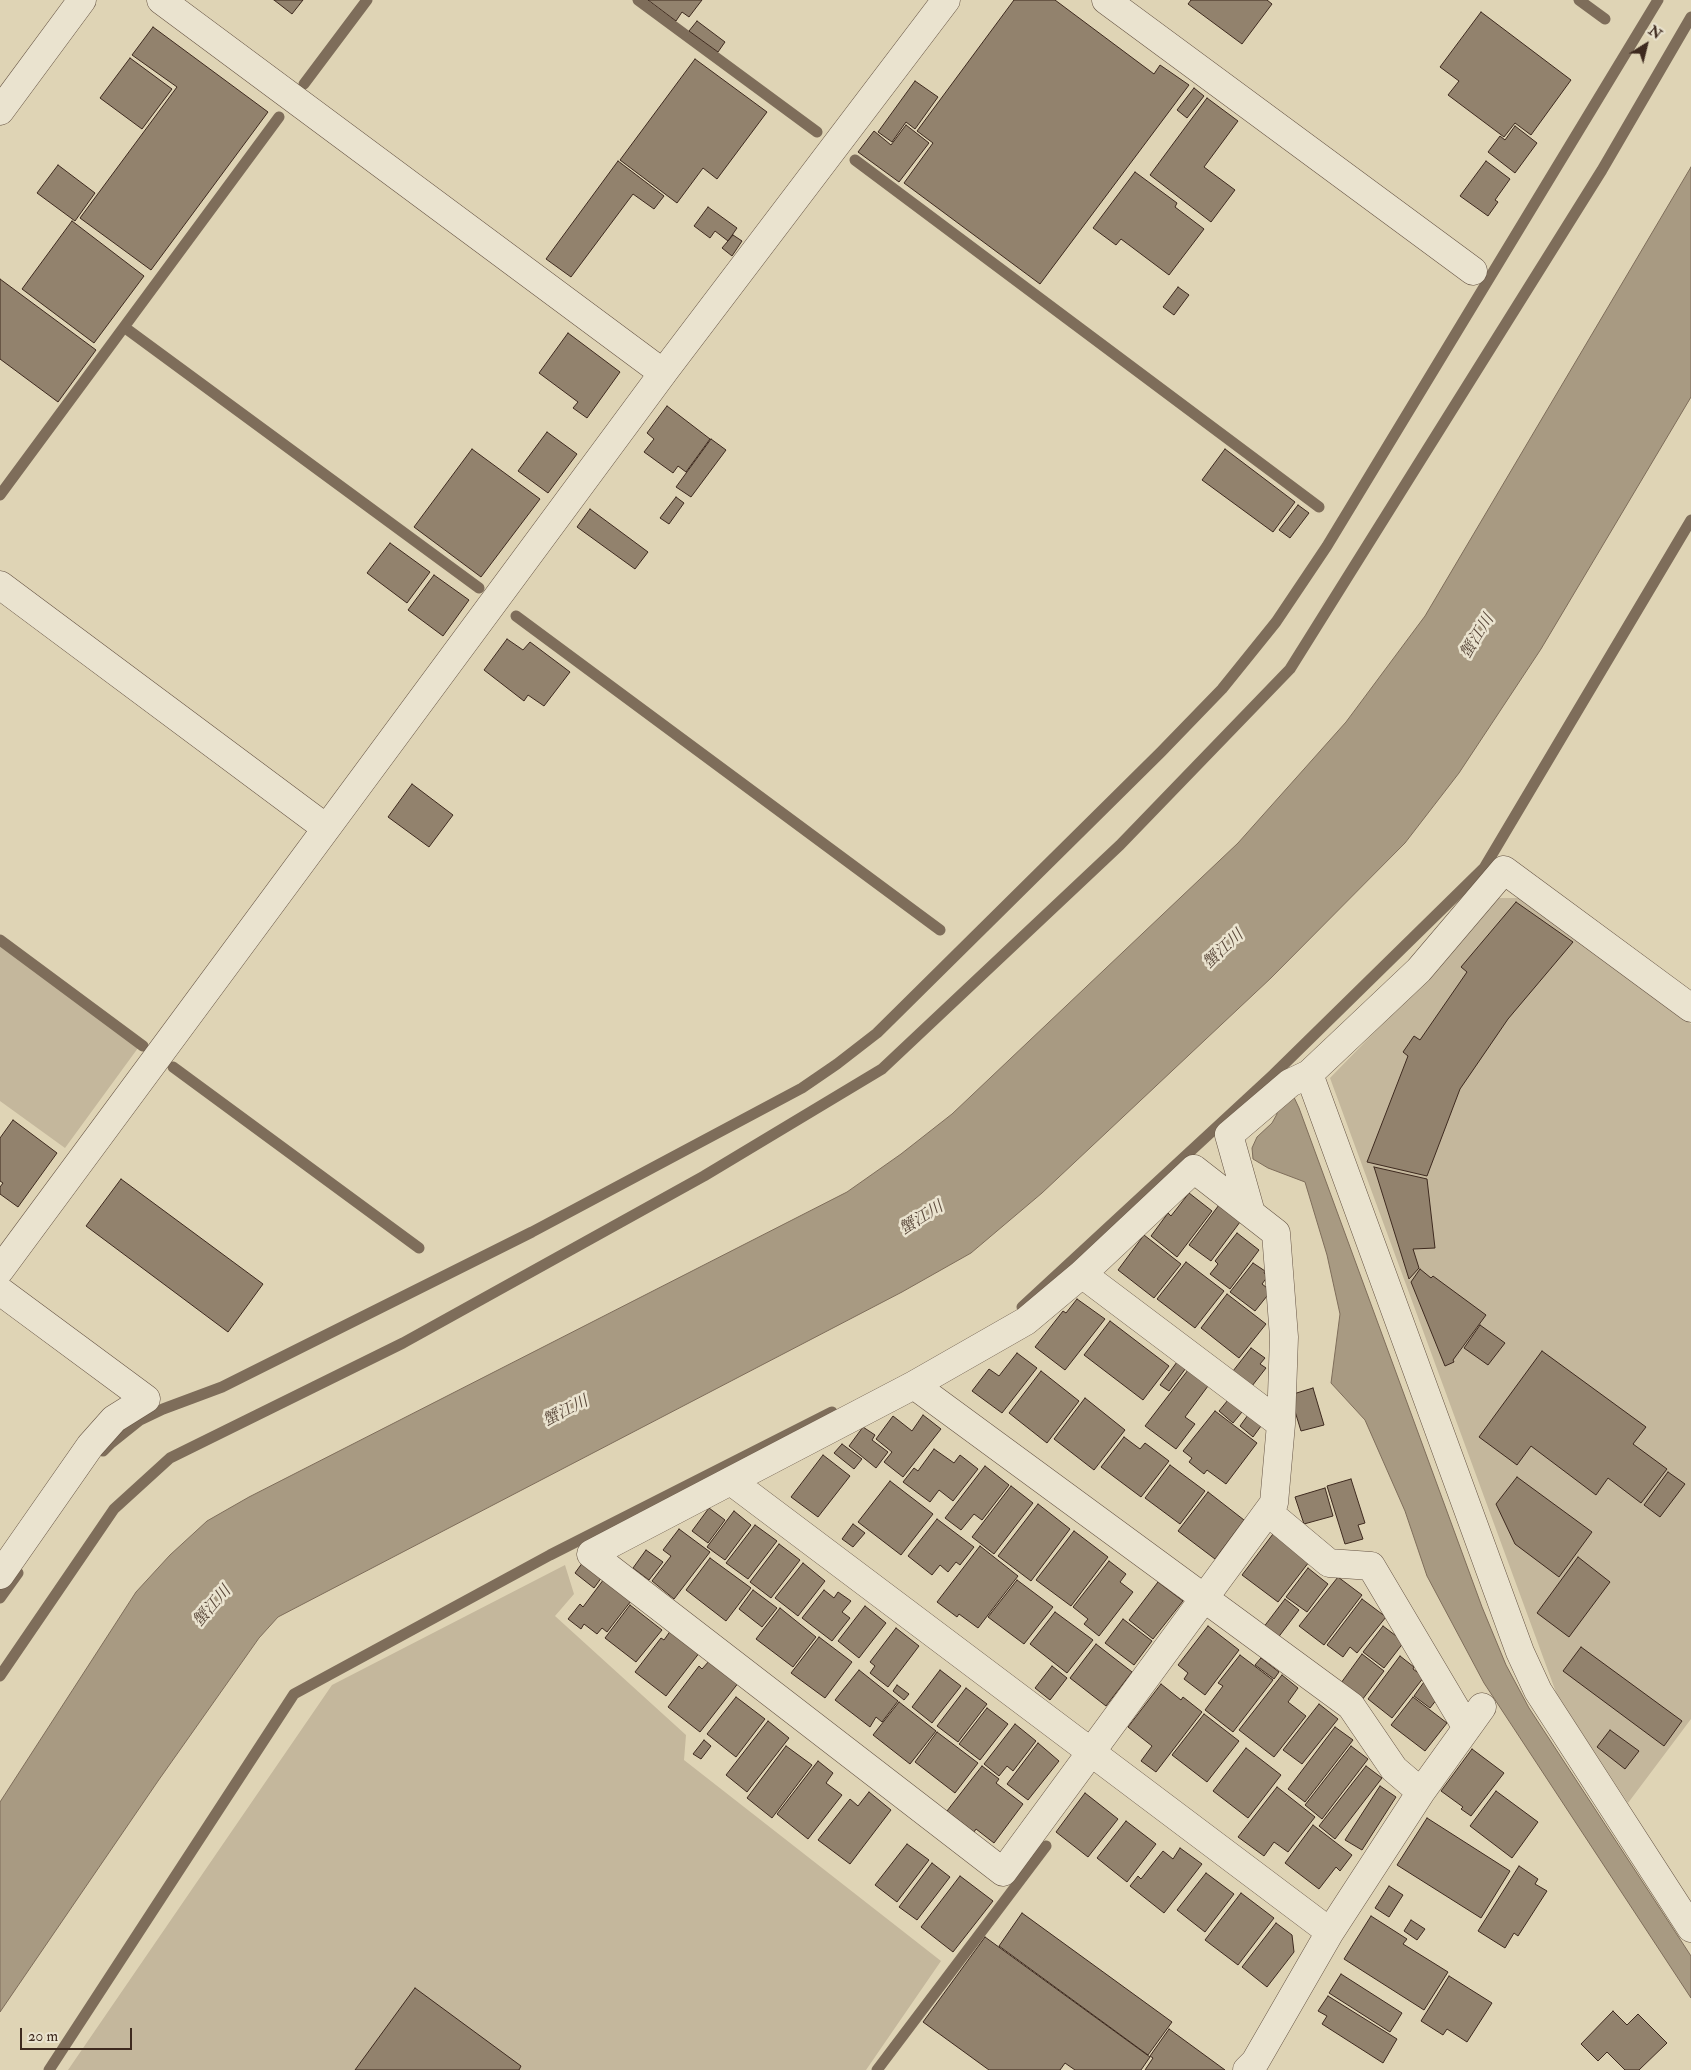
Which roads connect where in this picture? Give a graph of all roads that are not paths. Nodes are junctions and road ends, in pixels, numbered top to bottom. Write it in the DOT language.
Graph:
graph roads {
  1 [pos="82,0"];
  2 [pos="161,0"];
  3 [pos="946,0"];
  4 [pos="1106,0"];
  5 [pos="0,111"];
  6 [pos="1473,271"];
  7 [pos="663,373"];
  8 [pos="0,585"];
  9 [pos="326,828"];
  10 [pos="1691,1008"];
  11 [pos="1290,1085"];
  12 [pos="1251,1213"];
  13 [pos="0,1270"];
  14 [pos="1082,1274"];
  15 [pos="0,1291"];
  16 [pos="914,1384"];
  17 [pos="1281,1424"];
  18 [pos="731,1481"];
  19 [pos="1268,1512"];
  20 [pos="0,1575"];
  21 [pos="1204,1598"];
  22 [pos="1091,1753"];
  23 [pos="1421,1792"];
  24 [pos="1691,1928"];
  25 [pos="1330,1932"];
  26 [pos="1256,2067"];
  1 -- 5 [label="street"];
  2 -- 7 [label="street"];
  3 -- 7 [label="street"];
  4 -- 6 [label="street"];
  7 -- 9 [label="street"];
  8 -- 9 [label="street"];
  9 -- 13 [label="street"];
  10 -- 11 [label="street"];
  11 -- 12 [label="street"];
  11 -- 24 [label="street"];
  12 -- 14 [label="street"];
  12 -- 17 [label="street"];
  14 -- 16 [label="street"];
  14 -- 17 [label="street"];
  15 -- 20 [label="street"];
  16 -- 18 [label="street"];
  16 -- 21 [label="street"];
  17 -- 19 [label="street"];
  18 -- 22 [label="street"];
  18 -- 22 [label="street"];
  19 -- 21 [label="street"];
  19 -- 23 [label="street"];
  21 -- 22 [label="street"];
  21 -- 23 [label="street"];
  22 -- 25 [label="street"];
  23 -- 25 [label="street"];
  25 -- 26 [label="street"];
}
